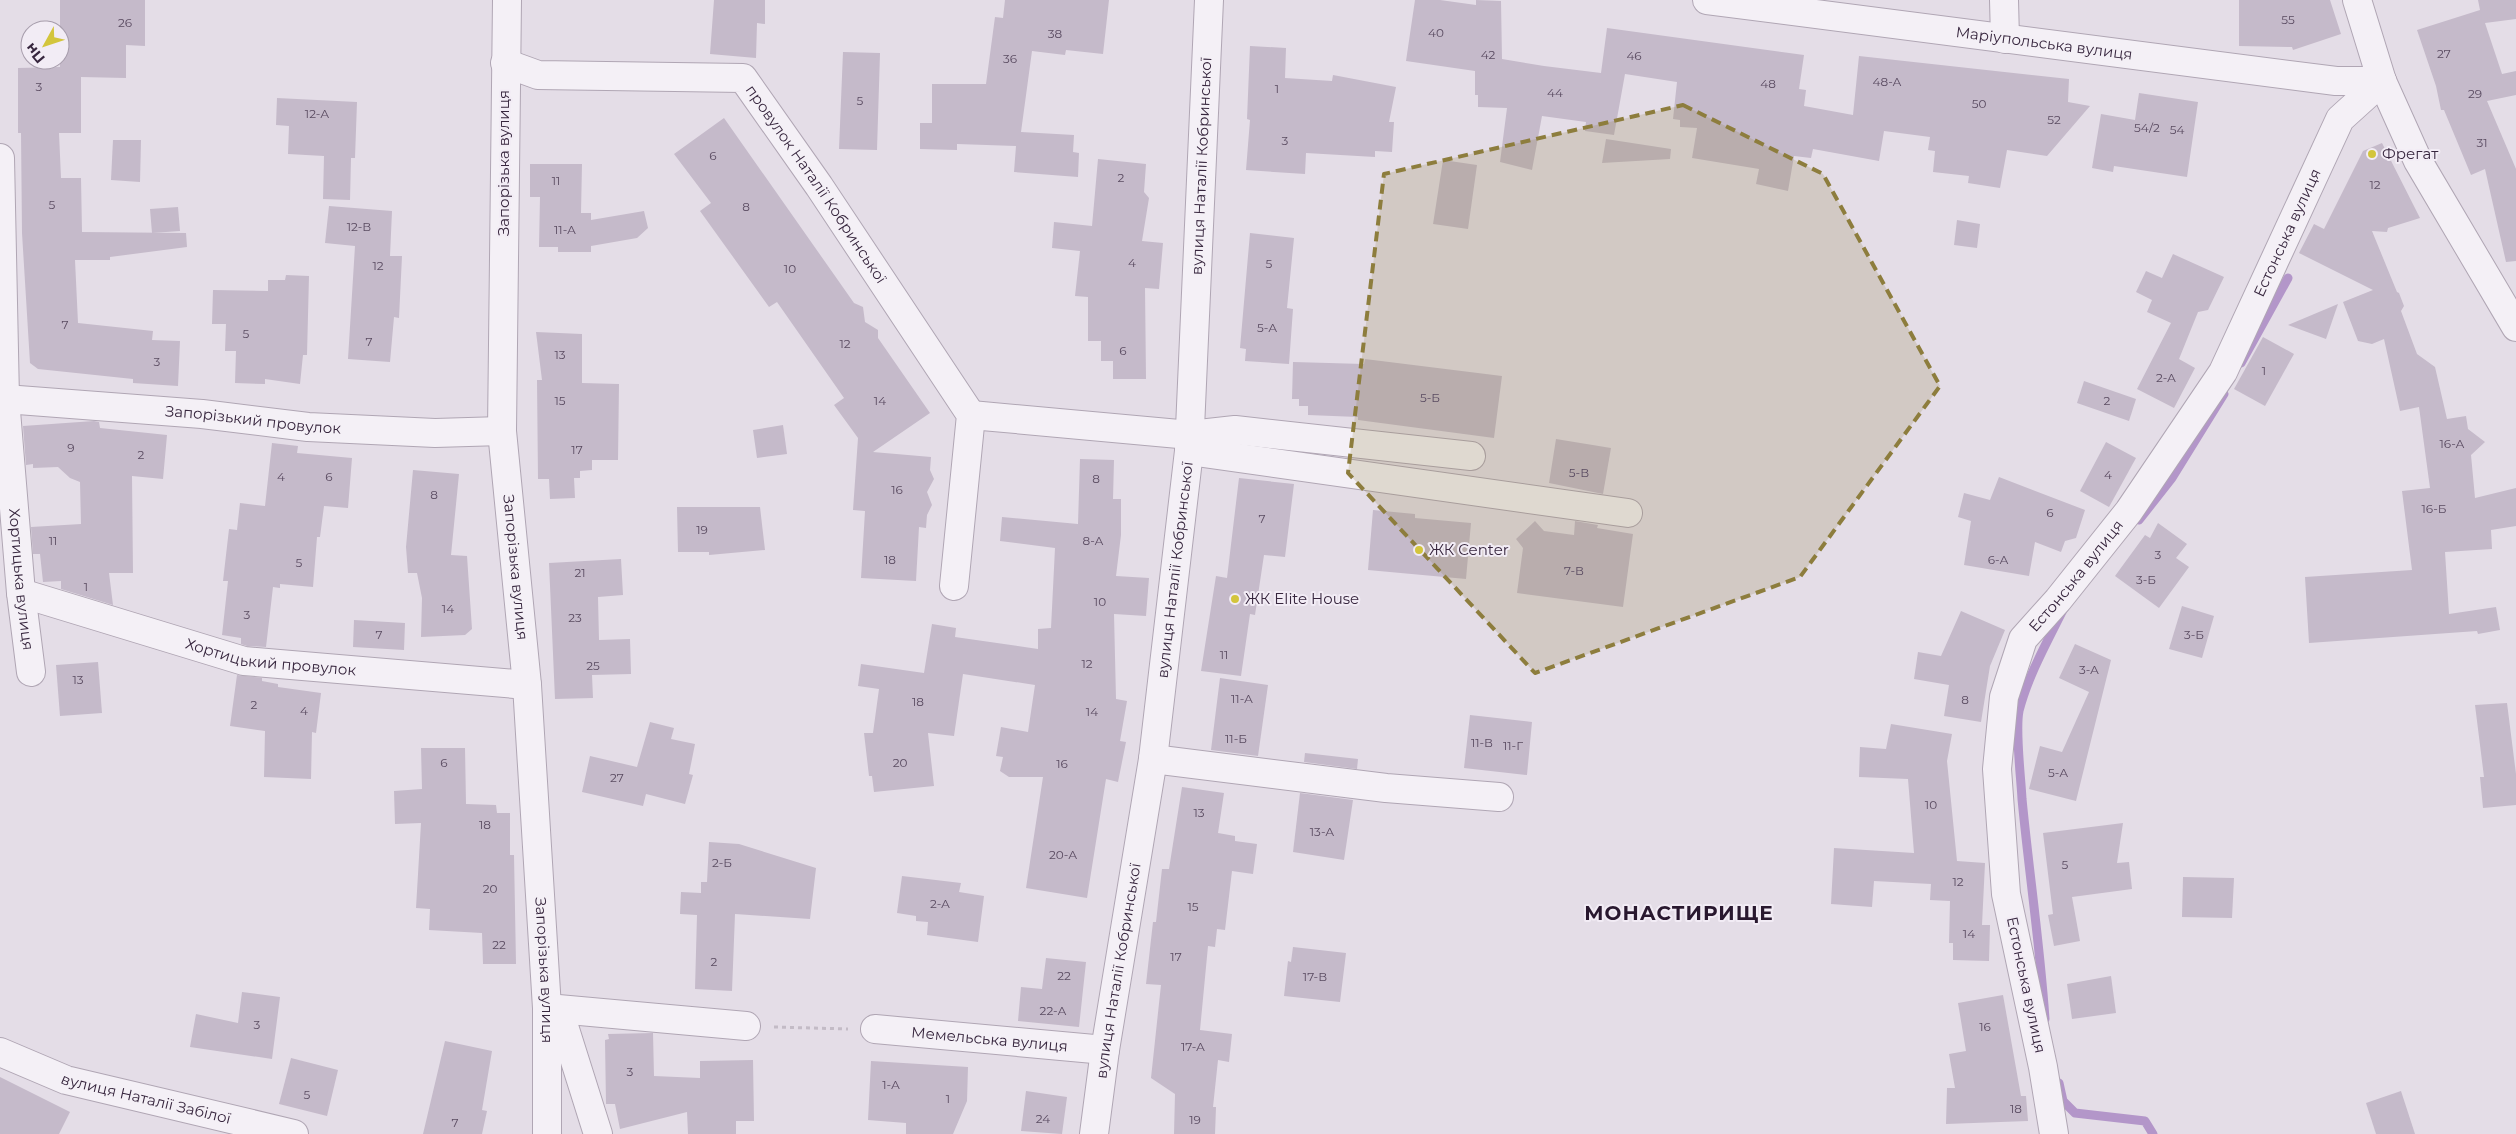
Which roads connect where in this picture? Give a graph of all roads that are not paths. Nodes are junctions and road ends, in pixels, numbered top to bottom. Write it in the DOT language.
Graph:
graph roads {
  1 [pos="507,0"];
  2 [pos="1209,0"];
  3 [pos="1707,0"];
  4 [pos="2004,0"];
  5 [pos="2356,0"];
  6 [pos="2005,39"];
  7 [pos="504,63"];
  8 [pos="2382,81"];
  9 [pos="0,158"];
  10 [pos="2516,327"];
  11 [pos="5,399"];
  12 [pos="971,415"];
  13 [pos="502,431"];
  14 [pos="1190,443"];
  15 [pos="1471,456"];
  16 [pos="1628,513"];
  17 [pos="954,586"];
  18 [pos="21,593"];
  19 [pos="31,672"];
  20 [pos="526,685"];
  21 [pos="1153,759"];
  22 [pos="1499,797"];
  23 [pos="547,1008"];
  24 [pos="746,1026"];
  25 [pos="875,1030"];
  26 [pos="1105,1050"];
  27 [pos="0,1052"];
  28 [pos="294,1134"];
  29 [pos="547,1134"];
  30 [pos="598,1134"];
  31 [pos="1094,1134"];
  32 [pos="2054,1134"];
  1 -- 7 [label="street, Запорізька вулиця"];
  2 -- 14 [label="street, вулиця Наталії Кобринської"];
  3 -- 6 [label="street, Маріупольська вулиця"];
  4 -- 6 [label="street"];
  5 -- 8 [label="street"];
  6 -- 8 [label="street, Маріупольська вулиця"];
  7 -- 12 [label="street, провулок Наталії Кобринської"];
  7 -- 13 [label="street, Запорізька вулиця"];
  8 -- 10 [label="street"];
  8 -- 32 [label="street, Естонська вулиця"];
  9 -- 11 [label="street, Хортицька вулиця"];
  11 -- 13 [label="street, Запорізький провулок"];
  11 -- 18 [label="street, Хортицька вулиця"];
  12 -- 14 [label="street"];
  12 -- 17 [label="street"];
  13 -- 20 [label="street, Запорізька вулиця"];
  14 -- 15 [label="street"];
  14 -- 16 [label="street"];
  14 -- 21 [label="street, вулиця Наталії Кобринської"];
  18 -- 19 [label="street, Хортицька вулиця"];
  18 -- 20 [label="street, Хортицький провулок"];
  20 -- 23 [label="street, Запорізька вулиця"];
  21 -- 22 [label="street"];
  21 -- 26 [label="street, вулиця Наталії Кобринської"];
  23 -- 24 [label="street"];
  23 -- 29 [label="street, Запорізька вулиця"];
  23 -- 30 [label="street"];
  25 -- 26 [label="street, Мемельська вулиця"];
  26 -- 31 [label="street, вулиця Наталії Кобринської"];
  27 -- 28 [label="street, вулиця Наталії Забілої"];
}
